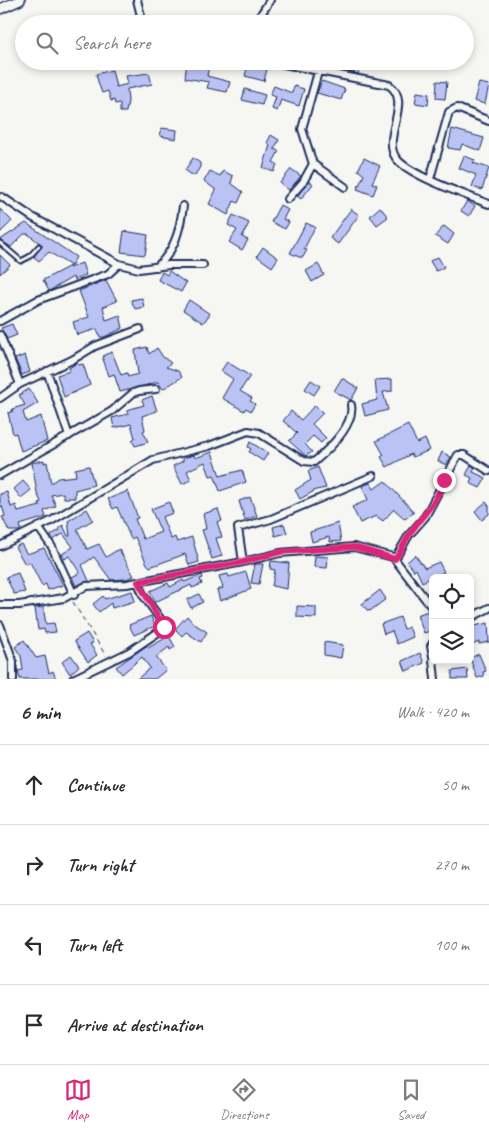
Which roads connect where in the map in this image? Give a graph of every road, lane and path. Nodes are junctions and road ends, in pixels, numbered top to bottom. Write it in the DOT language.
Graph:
graph roads {
  1 [pos="20,0"];
  2 [pos="137,0"];
  3 [pos="270,0"];
  4 [pos="0,9"];
  5 [pos="140,15"];
  6 [pos="261,15"];
  7 [pos="309,70"];
  8 [pos="318,72"];
  9 [pos="489,121"];
  10 [pos="313,164"];
  11 [pos="430,179"];
  12 [pos="345,187"];
  13 [pos="1,197"];
  14 [pos="288,199"];
  15 [pos="489,204"];
  16 [pos="183,206"];
  17 [pos="0,243"];
  18 [pos="39,246"];
  19 [pos="119,264"];
  20 [pos="203,266"];
  21 [pos="157,267"];
  22 [pos="0,321"];
  23 [pos="140,329"];
  24 [pos="0,334"];
  25 [pos="47,371"];
  26 [pos="20,384"];
  27 [pos="156,389"];
  28 [pos="0,398"];
  29 [pos="351,405"];
  30 [pos="69,436"];
  31 [pos="489,471"];
  32 [pos="0,474"];
  33 [pos="373,476"];
  34 [pos="38,527"];
  35 [pos="0,546"];
  36 [pos="395,559"];
  37 [pos="243,562"];
  38 [pos="138,582"];
  39 [pos="72,596"];
  40 [pos="429,604"];
  41 [pos="0,605"];
  42 [pos="489,608"];
  43 [pos="474,616"];
  44 [pos="0,625"];
  45 [pos="109,662"];
  46 [pos="434,664"];
  47 [pos="13,679"];
  48 [pos="73,679"];
  49 [pos="435,679"];
  1 -- 4 [label="main road"];
  2 -- 5 [label="street"];
  3 -- 6 [label="street"];
  7 -- 8 [label="street"];
  8 -- 10 [label="street"];
  8 -- 11 [label="street"];
  9 -- 11 [label="street"];
  10 -- 12 [label="street"];
  10 -- 14 [label="street"];
  11 -- 15 [label="street"];
  13 -- 19 [label="street"];
  16 -- 21 [label="street"];
  17 -- 18 [label="lane"];
  19 -- 21 [label="street"];
  19 -- 22 [label="street"];
  20 -- 21 [label="street"];
  23 -- 25 [label="street"];
  24 -- 26 [label="street"];
  25 -- 26 [label="street"];
  25 -- 30 [label="street"];
  26 -- 28 [label="street"];
  27 -- 30 [label="street"];
  29 -- 34 [label="street"];
  30 -- 32 [label="street"];
  31 -- 36 [label="street"];
  33 -- 37 [label="street"];
  34 -- 35 [label="street"];
  34 -- 39 [label="street"];
  36 -- 37 [label="street"];
  36 -- 40 [label="street"];
  37 -- 38 [label="street"];
  38 -- 39 [label="street"];
  38 -- 45 [label="street"];
  39 -- 41 [label="street"];
  39 -- 45 [label="path"];
  42 -- 43 [label="street"];
  44 -- 47 [label="street"];
  45 -- 48 [label="street"];
  46 -- 49 [label="street"];
}
